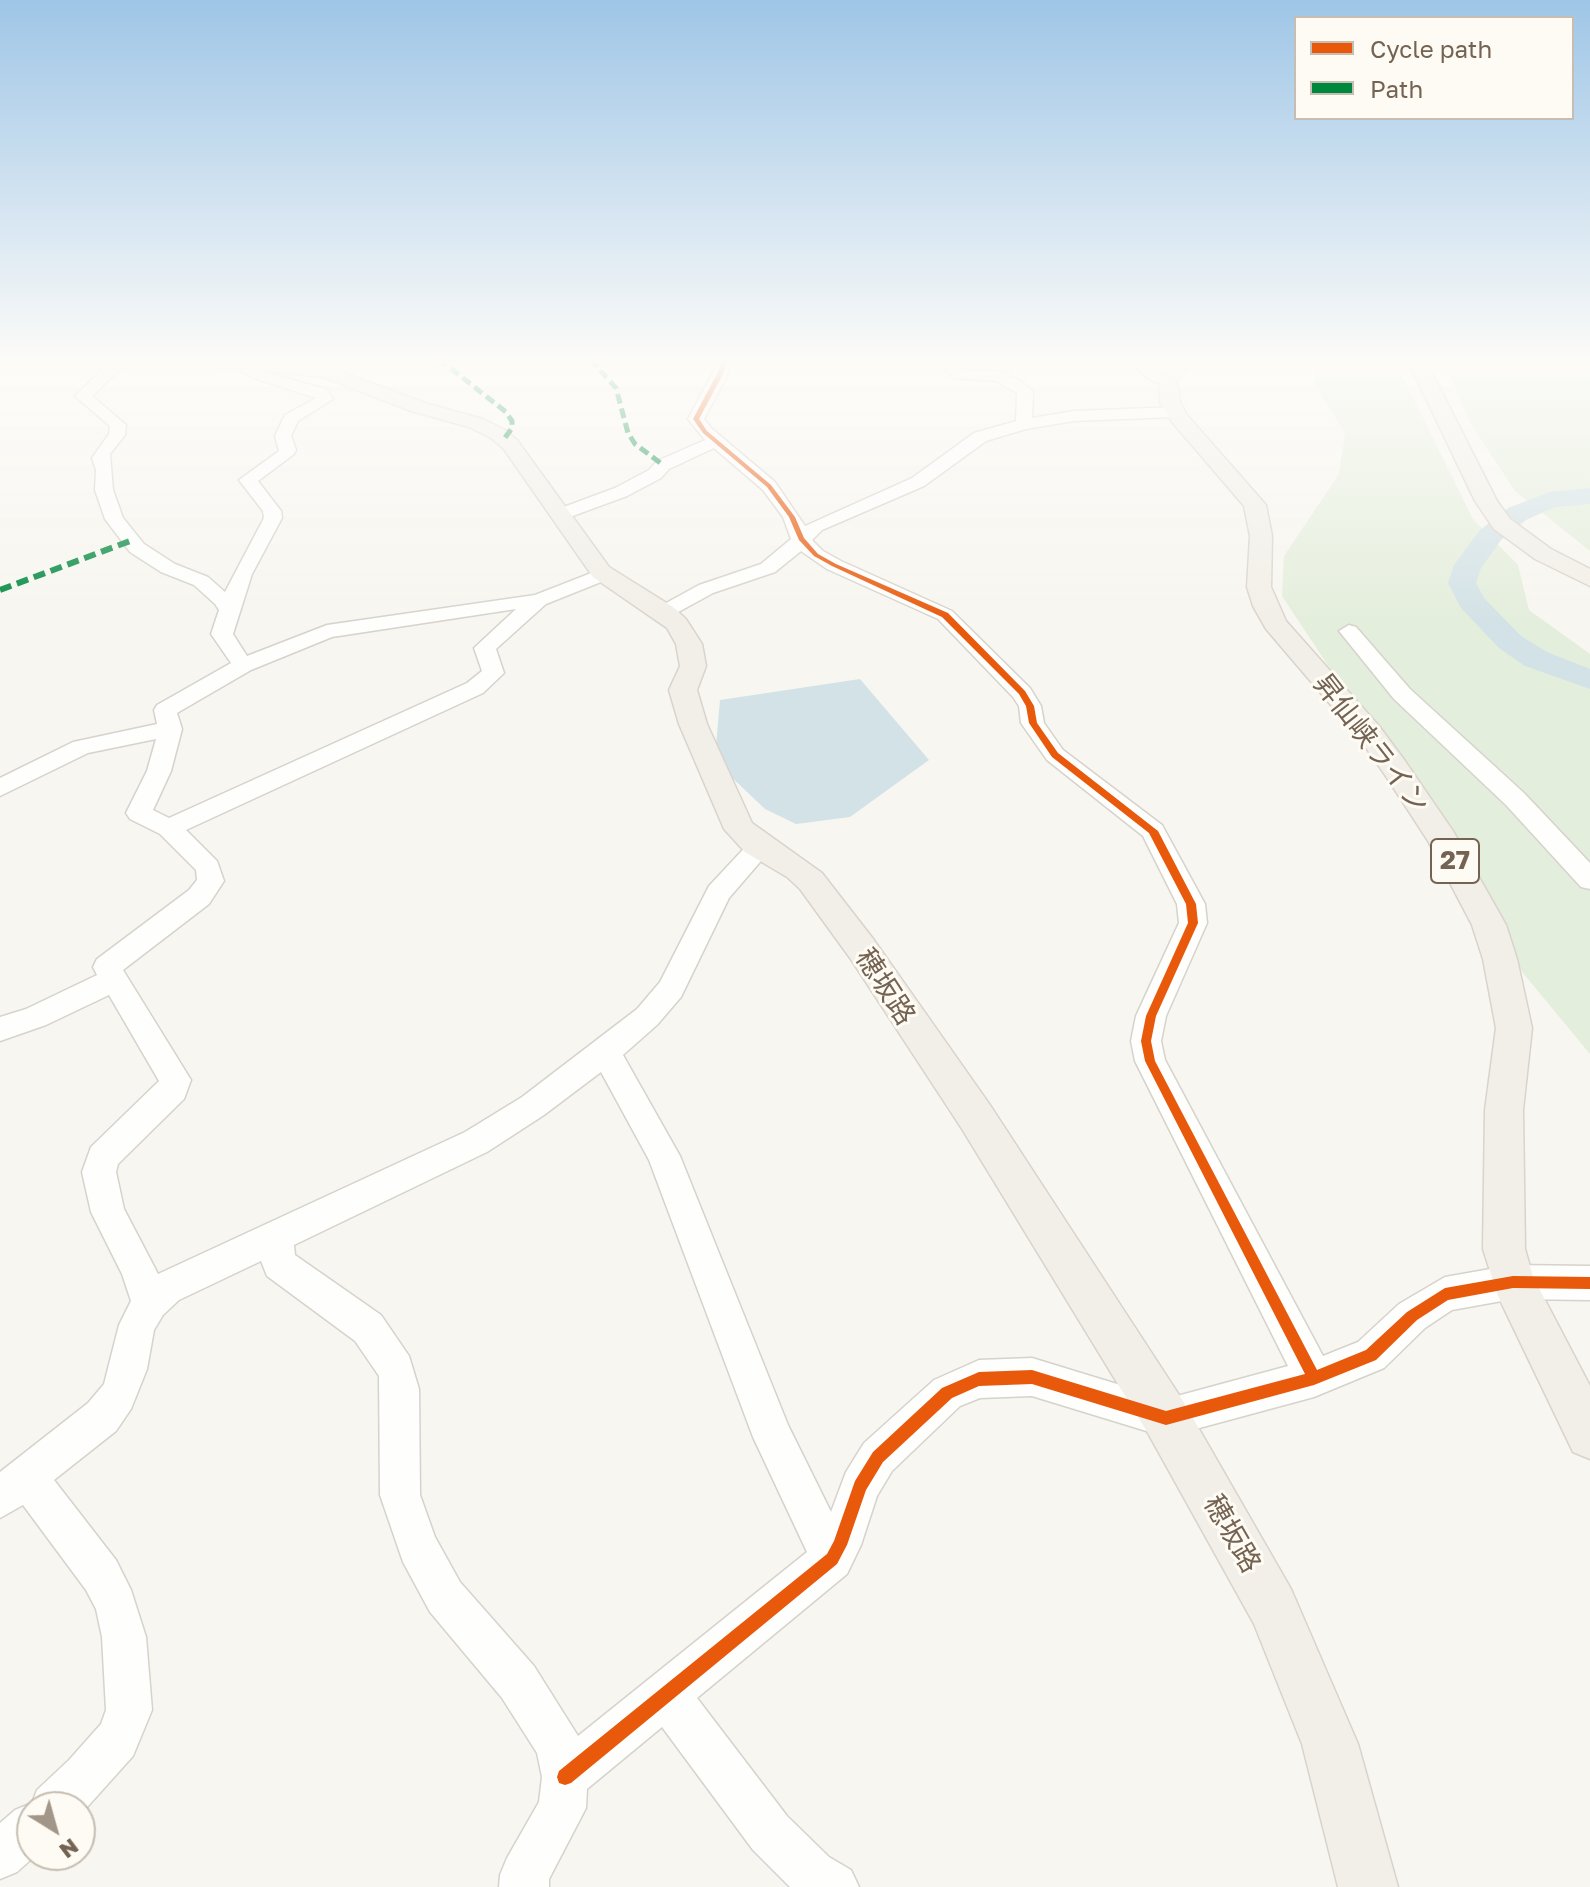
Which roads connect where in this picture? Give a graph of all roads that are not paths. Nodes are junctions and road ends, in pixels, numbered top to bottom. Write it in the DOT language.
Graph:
graph roads {
  1 [pos="107,447"];
  2 [pos="285,447"];
  3 [pos="512,447"];
  4 [pos="703,447"];
  5 [pos="724,447"];
  6 [pos="964,447"];
  7 [pos="1206,447"];
  8 [pos="1459,447"];
  9 [pos="559,515"];
  10 [pos="801,539"];
  11 [pos="604,574"];
  12 [pos="1590,579"];
  13 [pos="539,600"];
  14 [pos="229,610"];
  15 [pos="664,612"];
  16 [pos="1349,631"];
  17 [pos="243,665"];
  18 [pos="170,729"];
  19 [pos="0,788"];
  20 [pos="169,828"];
  21 [pos="760,847"];
  22 [pos="1590,880"];
  23 [pos="115,979"];
  24 [pos="8,1029"];
  25 [pos="605,1052"];
  26 [pos="275,1235"];
  27 [pos="1513,1282"];
  28 [pos="1590,1283"];
  29 [pos="150,1303"];
  30 [pos="1314,1378"];
  31 [pos="1166,1418"];
  32 [pos="1590,1435"];
  33 [pos="14,1487"];
  34 [pos="832,1559"];
  35 [pos="666,1694"];
  36 [pos="565,1777"];
  37 [pos="71,1791"];
  38 [pos="16,1841"];
  39 [pos="0,1855"];
  40 [pos="524,1887"];
  41 [pos="834,1887"];
  42 [pos="1368,1887"];
  1 -- 14 [label="street"];
  2 -- 14 [label="street"];
  3 -- 9 [label="main road, 穂坂路"];
  4 -- 9 [label="street"];
  5 -- 10 [label="street"];
  6 -- 10 [label="street"];
  7 -- 27 [label="main road, 昇仙峡ライン / 27"];
  8 -- 12 [label="main road"];
  9 -- 11 [label="main road, 穂坂路"];
  10 -- 15 [label="street"];
  10 -- 30 [label="street"];
  11 -- 13 [label="street"];
  11 -- 15 [label="main road, 穂坂路"];
  13 -- 17 [label="street"];
  13 -- 20 [label="street"];
  14 -- 17 [label="street"];
  15 -- 21 [label="main road, 穂坂路"];
  16 -- 22 [label="street"];
  17 -- 18 [label="street"];
  18 -- 19 [label="street"];
  18 -- 20 [label="street"];
  20 -- 23 [label="street"];
  21 -- 25 [label="street"];
  21 -- 31 [label="main road, 穂坂路"];
  23 -- 24 [label="street"];
  23 -- 29 [label="street"];
  25 -- 26 [label="street"];
  25 -- 34 [label="street"];
  26 -- 29 [label="street"];
  26 -- 36 [label="street"];
  27 -- 28 [label="street"];
  27 -- 30 [label="street"];
  27 -- 32 [label="main road, 昇仙峡ライン / 27"];
  29 -- 33 [label="street"];
  30 -- 31 [label="street"];
  31 -- 34 [label="street"];
  31 -- 42 [label="main road, 穂坂路"];
  33 -- 37 [label="street"];
  34 -- 35 [label="street"];
  35 -- 36 [label="street"];
  35 -- 41 [label="street"];
  36 -- 40 [label="street"];
  38 -- 39 [label="street"];
}
